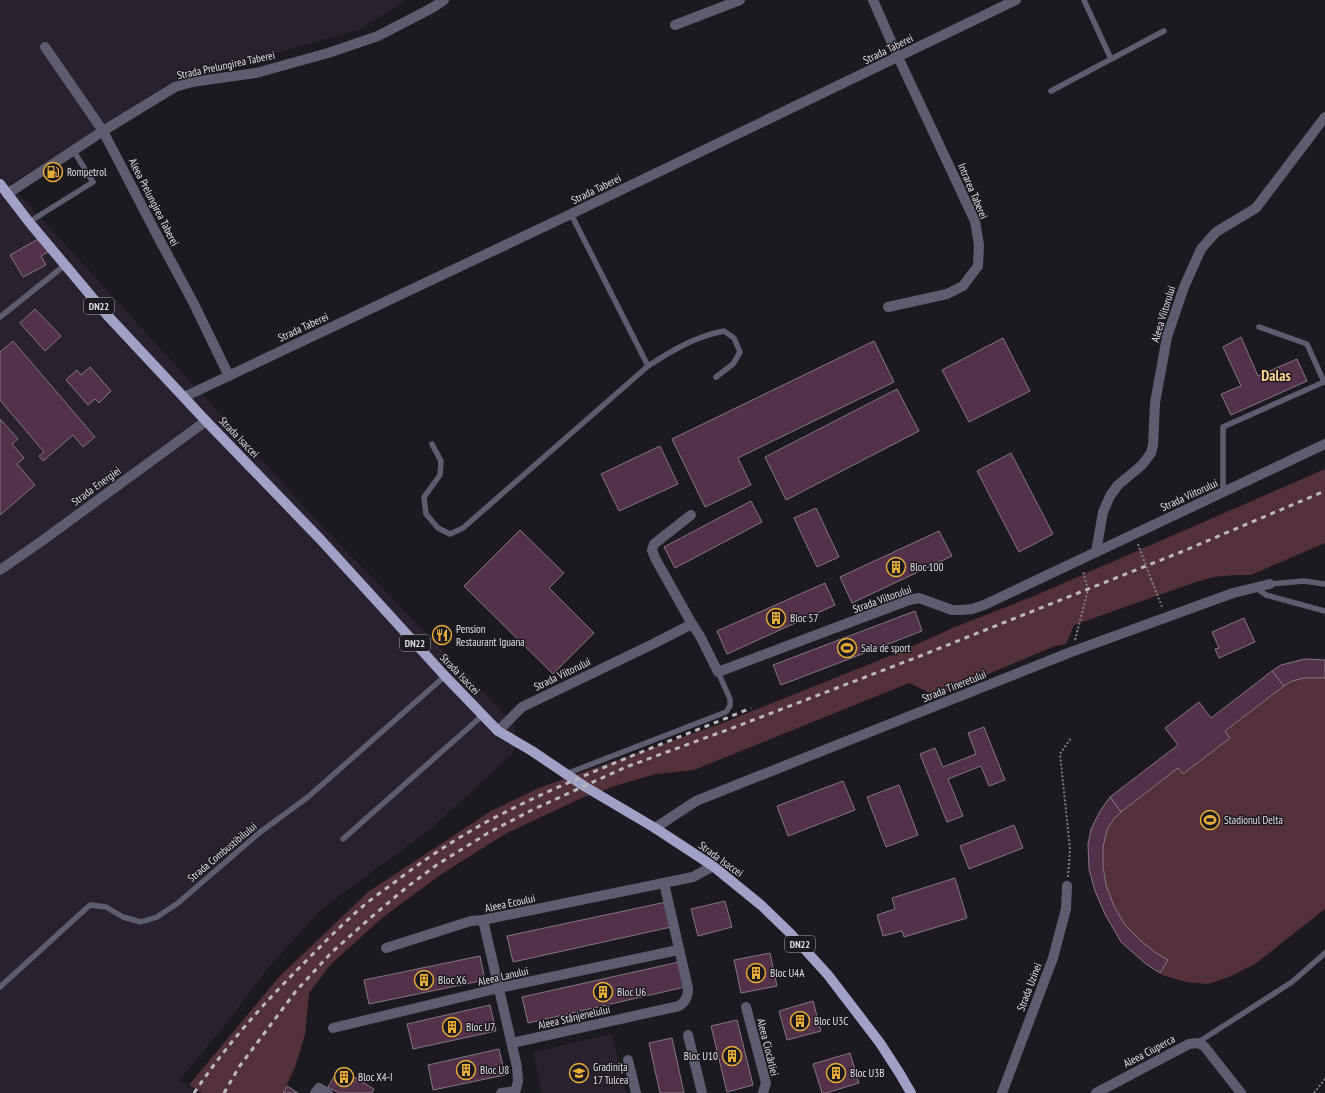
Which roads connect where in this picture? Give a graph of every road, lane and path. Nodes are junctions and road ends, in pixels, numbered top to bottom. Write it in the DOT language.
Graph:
graph roads {
  1 [pos="444,0"];
  2 [pos="740,0"];
  3 [pos="873,0"];
  4 [pos="1084,0"];
  5 [pos="1010,2"];
  6 [pos="675,25"];
  7 [pos="1164,31"];
  8 [pos="45,47"];
  9 [pos="898,57"];
  10 [pos="1111,59"];
  11 [pos="1051,91"];
  12 [pos="1325,117"];
  13 [pos="103,131"];
  14 [pos="73,150"];
  15 [pos="0,184"];
  16 [pos="7,194"];
  17 [pos="571,214"];
  18 [pos="29,222"];
  19 [pos="65,265"];
  20 [pos="888,307"];
  21 [pos="0,317"];
  22 [pos="1259,327"];
  23 [pos="648,366"];
  24 [pos="229,376"];
  25 [pos="716,377"];
  26 [pos="184,397"];
  27 [pos="206,420"];
  28 [pos="432,444"];
  29 [pos="1325,444"];
  30 [pos="1223,492"];
  31 [pos="691,515"];
  32 [pos="1138,544"];
  33 [pos="1096,552"];
  34 [pos="1081,560"];
  35 [pos="0,570"];
  36 [pos="1270,584"];
  37 [pos="1325,584"];
  38 [pos="1256,588"];
  39 [pos="1325,612"];
  40 [pos="1166,618"];
  41 [pos="692,624"];
  42 [pos="1071,652"];
  43 [pos="718,672"];
  44 [pos="445,676"];
  45 [pos="483,715"];
  46 [pos="498,731"];
  47 [pos="1071,738"];
  48 [pos="566,774"];
  49 [pos="655,828"];
  50 [pos="343,839"];
  51 [pos="713,866"];
  52 [pos="664,884"];
  53 [pos="1067,886"];
  54 [pos="483,920"];
  55 [pos="386,948"];
  56 [pos="678,950"];
  57 [pos="1325,953"];
  58 [pos="0,986"];
  59 [pos="500,988"];
  60 [pos="746,1008"];
  61 [pos="333,1028"];
  62 [pos="688,1035"];
  63 [pos="512,1043"];
  64 [pos="1197,1043"];
  65 [pos="628,1060"];
  66 [pos="1325,1080"];
  67 [pos="317,1090"];
  68 [pos="515,1092"];
  69 [pos="328,1093"];
  70 [pos="502,1093"];
  71 [pos="636,1093"];
  72 [pos="702,1093"];
  73 [pos="763,1093"];
  74 [pos="911,1093"];
  75 [pos="1002,1093"];
  76 [pos="1096,1093"];
  77 [pos="1241,1093"];
  78 [pos="1314,1093"];
  1 -- 13 [label="street, Strada Prelungirea Taberei"];
  2 -- 6 [label="street"];
  3 -- 9 [label="street, Intrarea Taberei"];
  4 -- 10 [label="lane"];
  5 -- 9 [label="street, Strada Taberei"];
  7 -- 10 [label="lane"];
  8 -- 13 [label="street, Aleea Prelungirea Taberei"];
  9 -- 17 [label="street, Strada Taberei"];
  9 -- 20 [label="street, Intrarea Taberei"];
  10 -- 11 [label="lane"];
  12 -- 33 [label="street, Aleea Viitorului"];
  13 -- 14 [label="street, Strada Prelungirea Taberei"];
  13 -- 24 [label="street, Aleea Prelungirea Taberei"];
  14 -- 16 [label="street, Strada Prelungirea Taberei"];
  14 -- 18 [label="lane"];
  15 -- 16 [label="main road, Strada Isaccei / DN22"];
  16 -- 18 [label="main road, Strada Isaccei / DN22"];
  17 -- 23 [label="lane"];
  17 -- 24 [label="street, Strada Taberei"];
  18 -- 19 [label="main road, Strada Isaccei / DN22"];
  19 -- 21 [label="lane"];
  19 -- 26 [label="main road, Strada Isaccei / DN22"];
  22 -- 30 [label="lane"];
  23 -- 25 [label="lane"];
  23 -- 28 [label="lane"];
  24 -- 26 [label="street, Strada Taberei"];
  26 -- 27 [label="main road, Strada Isaccei / DN22"];
  27 -- 35 [label="street, Strada Energiei"];
  27 -- 44 [label="main road, Strada Isaccei / DN22"];
  29 -- 30 [label="street, Strada Viitorului"];
  30 -- 33 [label="street, Strada Viitorului"];
  31 -- 41 [label="street"];
  32 -- 40 [label="path, bridge"];
  33 -- 34 [label="street, Strada Viitorului"];
  34 -- 42 [label="path"];
  34 -- 43 [label="street, Strada Viitorului"];
  36 -- 37 [label="lane"];
  36 -- 38 [label="street, Strada Tineretului"];
  38 -- 39 [label="lane"];
  38 -- 40 [label="street, Strada Tineretului"];
  40 -- 42 [label="street, Strada Tineretului"];
  41 -- 43 [label="street"];
  41 -- 46 [label="street, Strada Viitorului"];
  42 -- 49 [label="street, Strada Tineretului"];
  43 -- 48 [label="lane"];
  44 -- 45 [label="main road, Strada Isaccei / DN22"];
  44 -- 58 [label="lane, Strada Combustibilului"];
  45 -- 46 [label="main road, Strada Isaccei / DN22"];
  45 -- 50 [label="lane"];
  46 -- 48 [label="main road, Strada Isaccei / DN22"];
  47 -- 53 [label="path"];
  48 -- 49 [label="main road, Strada Isaccei / DN22"];
  49 -- 51 [label="main road, Strada Isaccei / DN22"];
  51 -- 52 [label="street, Aleea Ecoului"];
  51 -- 74 [label="main road, Strada Isaccei / DN22"];
  52 -- 54 [label="street, Aleea Ecoului"];
  52 -- 56 [label="street"];
  53 -- 75 [label="street, Strada Uzinei"];
  54 -- 55 [label="street"];
  54 -- 59 [label="street, Aleea Ecoului"];
  56 -- 59 [label="street, Aleea Lanului"];
  56 -- 63 [label="street, Aleea Stânjenelului"];
  57 -- 64 [label="lane"];
  59 -- 61 [label="street, Aleea Lanului"];
  59 -- 63 [label="street, Aleea Ecoului"];
  60 -- 73 [label="street, Aleea Ciocârliei"];
  62 -- 72 [label="street"];
  63 -- 68 [label="street, Aleea Ecoului"];
  64 -- 76 [label="street, Aleea Ciuperca"];
  64 -- 77 [label="street"];
  65 -- 71 [label="street"];
  66 -- 78 [label="path"];
  67 -- 69 [label="street"];
  68 -- 70 [label="street"];
}
